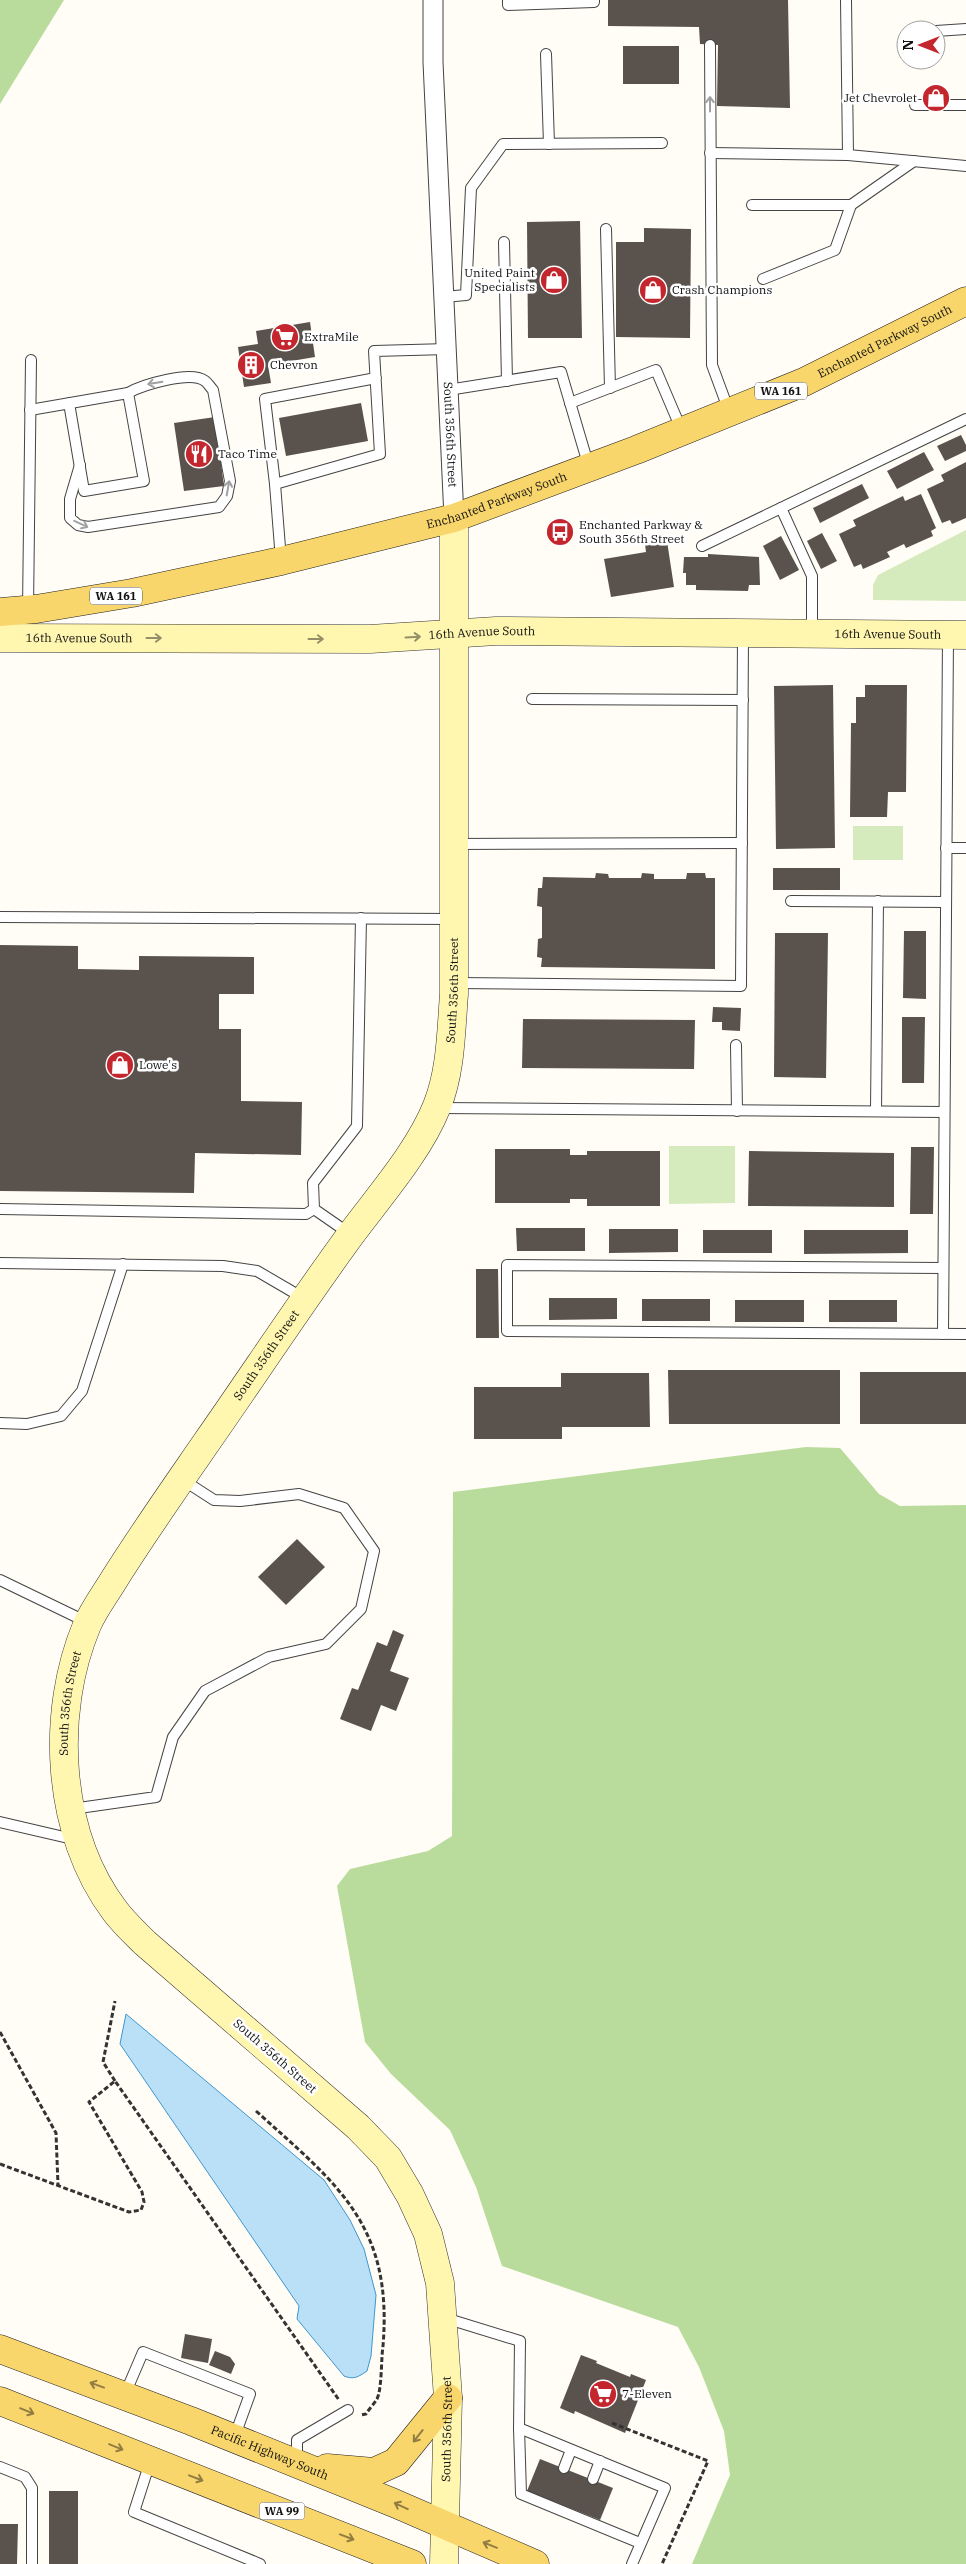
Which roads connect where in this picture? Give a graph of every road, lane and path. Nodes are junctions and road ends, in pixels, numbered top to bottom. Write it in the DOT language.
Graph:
graph roads {
  1 [pos="433,0"];
  2 [pos="508,0"];
  3 [pos="594,0"];
  4 [pos="846,0"];
  5 [pos="558,2"];
  6 [pos="966,29"];
  7 [pos="946,30"];
  8 [pos="710,45"];
  9 [pos="546,54"];
  10 [pos="916,105"];
  11 [pos="966,105"];
  12 [pos="662,143"];
  13 [pos="548,144"];
  14 [pos="710,153"];
  15 [pos="848,155"];
  16 [pos="914,161"];
  17 [pos="966,166"];
  18 [pos="752,204"];
  19 [pos="851,204"];
  20 [pos="606,229"];
  21 [pos="504,242"];
  22 [pos="763,279"];
  23 [pos="444,297"];
  24 [pos="966,300"];
  25 [pos="448,349"];
  26 [pos="31,360"];
  27 [pos="376,378"];
  28 [pos="507,381"];
  29 [pos="610,388"];
  30 [pos="448,390"];
  31 [pos="128,392"];
  32 [pos="69,403"];
  33 [pos="570,403"];
  34 [pos="30,410"];
  35 [pos="730,412"];
  36 [pos="966,419"];
  37 [pos="682,431"];
  38 [pos="80,465"];
  39 [pos="590,468"];
  40 [pos="275,484"];
  41 [pos="781,508"];
  42 [pos="454,518"];
  43 [pos="702,546"];
  44 [pos="281,561"];
  45 [pos="28,610"];
  46 [pos="0,612"];
  47 [pos="743,634"];
  48 [pos="812,634"];
  49 [pos="456,635"];
  50 [pos="957,635"];
  51 [pos="0,638"];
  52 [pos="532,699"];
  53 [pos="743,700"];
  54 [pos="742,843"];
  55 [pos="454,844"];
  56 [pos="946,848"];
  57 [pos="966,848"];
  58 [pos="791,901"];
  59 [pos="878,902"];
  60 [pos="946,902"];
  61 [pos="0,917"];
  62 [pos="361,918"];
  63 [pos="453,919"];
  64 [pos="454,983"];
  65 [pos="736,1045"];
  66 [pos="436,1108"];
  67 [pos="737,1110"];
  68 [pos="876,1112"];
  69 [pos="944,1112"];
  70 [pos="0,1209"];
  71 [pos="314,1209"];
  72 [pos="351,1234"];
  73 [pos="0,1263"];
  74 [pos="123,1264"];
  75 [pos="944,1268"];
  76 [pos="306,1299"];
  77 [pos="943,1334"];
  78 [pos="966,1334"];
  79 [pos="0,1423"];
  80 [pos="182,1478"];
  81 [pos="0,1580"];
  82 [pos="88,1623"];
  83 [pos="71,1809"];
  84 [pos="0,1822"];
  85 [pos="80,1840"];
  86 [pos="116,2001"];
  87 [pos="0,2032"];
  88 [pos="115,2081"];
  89 [pos="256,2110"];
  90 [pos="0,2164"];
  91 [pos="58,2186"];
  92 [pos="443,2317"];
  93 [pos="0,2349"];
  94 [pos="124,2396"];
  95 [pos="448,2398"];
  96 [pos="0,2401"];
  97 [pos="348,2410"];
  98 [pos="612,2423"];
  99 [pos="519,2428"];
  100 [pos="234,2439"];
  101 [pos="571,2450"];
  102 [pos="150,2461"];
  103 [pos="600,2461"];
  104 [pos="297,2465"];
  105 [pos="0,2467"];
  106 [pos="564,2468"];
  107 [pos="592,2480"];
  108 [pos="445,2527"];
  109 [pos="640,2544"];
  110 [pos="235,2552"];
  111 [pos="32,2564"];
  112 [pos="236,2564"];
  113 [pos="260,2564"];
  114 [pos="412,2564"];
  115 [pos="444,2564"];
  116 [pos="535,2564"];
  117 [pos="632,2564"];
  118 [pos="662,2564"];
  1 -- 23 [label="street, South 356th Street"];
  2 -- 5 [label="lane"];
  3 -- 5 [label="lane"];
  4 -- 15 [label="lane"];
  6 -- 7 [label="lane"];
  14 -- 8 [label="lane, one-way"];
  9 -- 13 [label="lane"];
  10 -- 11 [label="lane"];
  12 -- 13 [label="lane"];
  13 -- 23 [label="lane"];
  14 -- 15 [label="lane"];
  14 -- 35 [label="lane"];
  15 -- 16 [label="lane"];
  16 -- 17 [label="lane"];
  16 -- 19 [label="lane"];
  18 -- 19 [label="lane"];
  19 -- 22 [label="lane"];
  20 -- 29 [label="lane"];
  21 -- 28 [label="lane"];
  23 -- 25 [label="street, South 356th Street"];
  24 -- 35 [label="main road, Enchanted Parkway South / WA 161"];
  25 -- 27 [label="lane"];
  25 -- 30 [label="street, South 356th Street"];
  26 -- 34 [label="lane"];
  27 -- 40 [label="lane"];
  27 -- 40 [label="lane"];
  28 -- 30 [label="lane"];
  28 -- 33 [label="lane"];
  29 -- 33 [label="lane"];
  29 -- 37 [label="lane"];
  30 -- 42 [label="street, South 356th Street"];
  31 -- 32 [label="lane"];
  31 -- 38 [label="lane"];
  38 -- 31 [label="lane, one-way"];
  32 -- 34 [label="lane"];
  32 -- 38 [label="lane"];
  33 -- 39 [label="lane"];
  34 -- 45 [label="lane"];
  35 -- 37 [label="main road, Enchanted Parkway South / WA 161"];
  36 -- 41 [label="lane"];
  37 -- 39 [label="main road, Enchanted Parkway South / WA 161"];
  39 -- 42 [label="main road, Enchanted Parkway South / WA 161"];
  40 -- 44 [label="lane"];
  41 -- 43 [label="lane"];
  41 -- 48 [label="lane"];
  42 -- 44 [label="main road, Enchanted Parkway South / WA 161"];
  42 -- 49 [label="main road, South 356th Street"];
  44 -- 45 [label="main road, Enchanted Parkway South / WA 161"];
  45 -- 46 [label="main road, Enchanted Parkway South / WA 161"];
  47 -- 48 [label="main road, 16th Avenue South"];
  47 -- 49 [label="main road, 16th Avenue South"];
  47 -- 53 [label="lane"];
  48 -- 50 [label="main road, 16th Avenue South"];
  51 -- 49 [label="main road, 16th Avenue South, one-way"];
  49 -- 55 [label="main road, South 356th Street"];
  50 -- 56 [label="lane"];
  52 -- 53 [label="lane"];
  53 -- 54 [label="lane"];
  54 -- 55 [label="lane"];
  54 -- 64 [label="lane"];
  55 -- 63 [label="main road, South 356th Street"];
  56 -- 57 [label="lane"];
  56 -- 60 [label="lane"];
  58 -- 59 [label="lane"];
  59 -- 60 [label="lane"];
  59 -- 68 [label="lane"];
  60 -- 69 [label="lane"];
  61 -- 62 [label="lane"];
  62 -- 63 [label="lane"];
  62 -- 71 [label="lane"];
  63 -- 64 [label="main road, South 356th Street"];
  64 -- 66 [label="main road, South 356th Street"];
  65 -- 67 [label="lane"];
  66 -- 67 [label="lane"];
  66 -- 72 [label="main road, South 356th Street"];
  67 -- 68 [label="lane"];
  68 -- 69 [label="lane"];
  69 -- 75 [label="lane"];
  70 -- 71 [label="lane"];
  71 -- 72 [label="lane"];
  72 -- 76 [label="main road, South 356th Street"];
  73 -- 74 [label="lane"];
  74 -- 76 [label="lane"];
  74 -- 79 [label="lane"];
  75 -- 77 [label="lane"];
  75 -- 77 [label="lane"];
  76 -- 80 [label="main road, South 356th Street"];
  77 -- 78 [label="lane"];
  80 -- 82 [label="main road, South 356th Street"];
  80 -- 83 [label="lane"];
  81 -- 82 [label="lane"];
  82 -- 83 [label="main road, South 356th Street"];
  83 -- 85 [label="main road, South 356th Street"];
  84 -- 85 [label="lane"];
  85 -- 92 [label="main road, South 356th Street"];
  86 -- 88 [label="path"];
  87 -- 91 [label="path"];
  88 -- 91 [label="path"];
  88 -- 97 [label="path"];
  89 -- 97 [label="path"];
  90 -- 91 [label="path"];
  92 -- 95 [label="main road, South 356th Street"];
  92 -- 99 [label="lane"];
  94 -- 93 [label="main road, Pacific Highway South, one-way"];
  94 -- 100 [label="main road, Pacific Highway South"];
  94 -- 100 [label="lane"];
  95 -- 104 [label="main road, one-way"];
  95 -- 108 [label="main road, South 356th Street"];
  96 -- 102 [label="main road, WA 99, one-way"];
  97 -- 104 [label="lane"];
  98 -- 118 [label="path"];
  99 -- 101 [label="lane"];
  99 -- 109 [label="lane"];
  100 -- 104 [label="main road, Pacific Highway South"];
  101 -- 103 [label="lane"];
  101 -- 106 [label="lane"];
  102 -- 110 [label="lane"];
  102 -- 114 [label="main road, WA 99, one-way"];
  103 -- 107 [label="lane"];
  103 -- 109 [label="lane"];
  108 -- 104 [label="main road, Pacific Highway South, one-way"];
  105 -- 111 [label="lane"];
  108 -- 115 [label="main road, South 356th Street"];
  116 -- 108 [label="main road, Pacific Highway South, one-way"];
  109 -- 117 [label="lane"];
  110 -- 112 [label="lane"];
  110 -- 113 [label="lane"];
}
